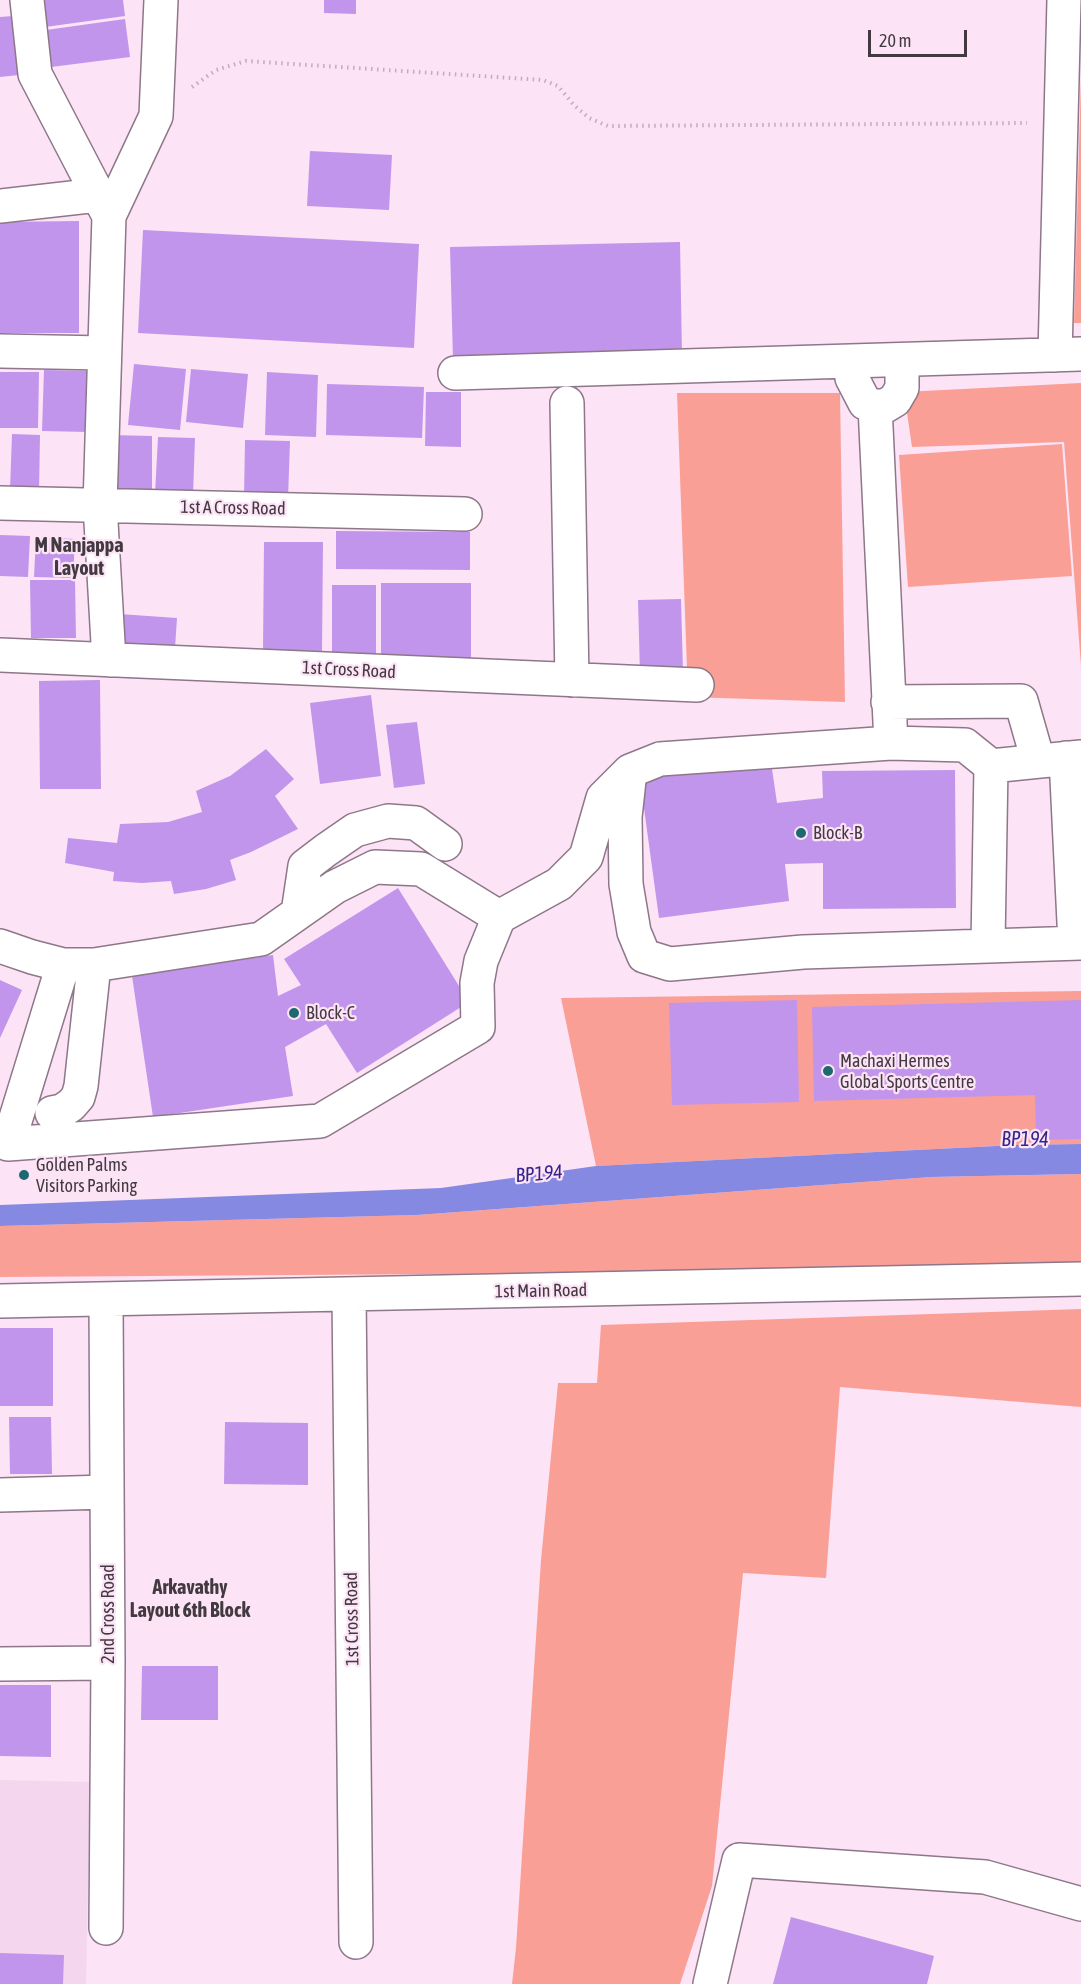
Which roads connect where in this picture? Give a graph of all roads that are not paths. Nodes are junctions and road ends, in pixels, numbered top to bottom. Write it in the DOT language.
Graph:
graph roads {
  1 [pos="27,0"];
  2 [pos="161,0"];
  3 [pos="1064,0"];
  4 [pos="0,206"];
  5 [pos="103,206"];
  6 [pos="0,351"];
  7 [pos="104,353"];
  8 [pos="1068,355"];
  9 [pos="902,360"];
  10 [pos="850,362"];
  11 [pos="455,373"];
  12 [pos="567,403"];
  13 [pos="874,406"];
  14 [pos="0,503"];
  15 [pos="100,505"];
  16 [pos="465,514"];
  17 [pos="0,655"];
  18 [pos="109,660"];
  19 [pos="572,680"];
  20 [pos="697,686"];
  21 [pos="888,702"];
  22 [pos="891,743"];
  23 [pos="1061,755"];
  24 [pos="991,766"];
  25 [pos="630,771"];
  26 [pos="445,844"];
  27 [pos="298,914"];
  28 [pos="499,917"];
  29 [pos="1078,943"];
  30 [pos="988,945"];
  31 [pos="0,946"];
  32 [pos="79,965"];
  33 [pos="52,1113"];
  34 [pos="4,1142"];
  35 [pos="1081,1279"];
  36 [pos="349,1295"];
  37 [pos="106,1300"];
  38 [pos="0,1301"];
  39 [pos="107,1492"];
  40 [pos="0,1495"];
  41 [pos="108,1663"];
  42 [pos="0,1664"];
  43 [pos="1081,1904"];
  44 [pos="106,1928"];
  45 [pos="356,1942"];
  46 [pos="710,1984"];
  1 -- 5 [label="street"];
  2 -- 5 [label="street"];
  3 -- 8 [label="street"];
  4 -- 5 [label="street"];
  5 -- 7 [label="street"];
  6 -- 7 [label="street"];
  7 -- 15 [label="street"];
  8 -- 9 [label="street"];
  9 -- 10 [label="street"];
  9 -- 13 [label="street"];
  10 -- 11 [label="street"];
  10 -- 13 [label="street"];
  12 -- 19 [label="street"];
  13 -- 21 [label="street"];
  14 -- 15 [label="street, 1st A Cross Road"];
  15 -- 16 [label="street, 1st A Cross Road"];
  15 -- 18 [label="street"];
  17 -- 18 [label="street, 1st Cross Road"];
  18 -- 19 [label="street, 1st Cross Road"];
  19 -- 20 [label="street, 1st Cross Road"];
  21 -- 22 [label="street"];
  21 -- 23 [label="street"];
  22 -- 24 [label="street"];
  22 -- 25 [label="street"];
  23 -- 24 [label="street"];
  23 -- 29 [label="street"];
  24 -- 30 [label="street"];
  25 -- 28 [label="street"];
  25 -- 30 [label="street"];
  26 -- 27 [label="street"];
  27 -- 28 [label="street"];
  27 -- 32 [label="street"];
  28 -- 34 [label="street"];
  29 -- 30 [label="street"];
  31 -- 32 [label="street"];
  32 -- 33 [label="street"];
  32 -- 34 [label="street"];
  35 -- 36 [label="street, 1st Main Road"];
  36 -- 37 [label="street, 1st Main Road"];
  36 -- 45 [label="street, 1st Cross Road"];
  37 -- 38 [label="street, 1st Main Road"];
  37 -- 39 [label="street, 2nd Cross Road"];
  39 -- 40 [label="street"];
  39 -- 41 [label="street, 2nd Cross Road"];
  41 -- 42 [label="street"];
  41 -- 44 [label="street, 2nd Cross Road"];
  43 -- 46 [label="street"];
}
